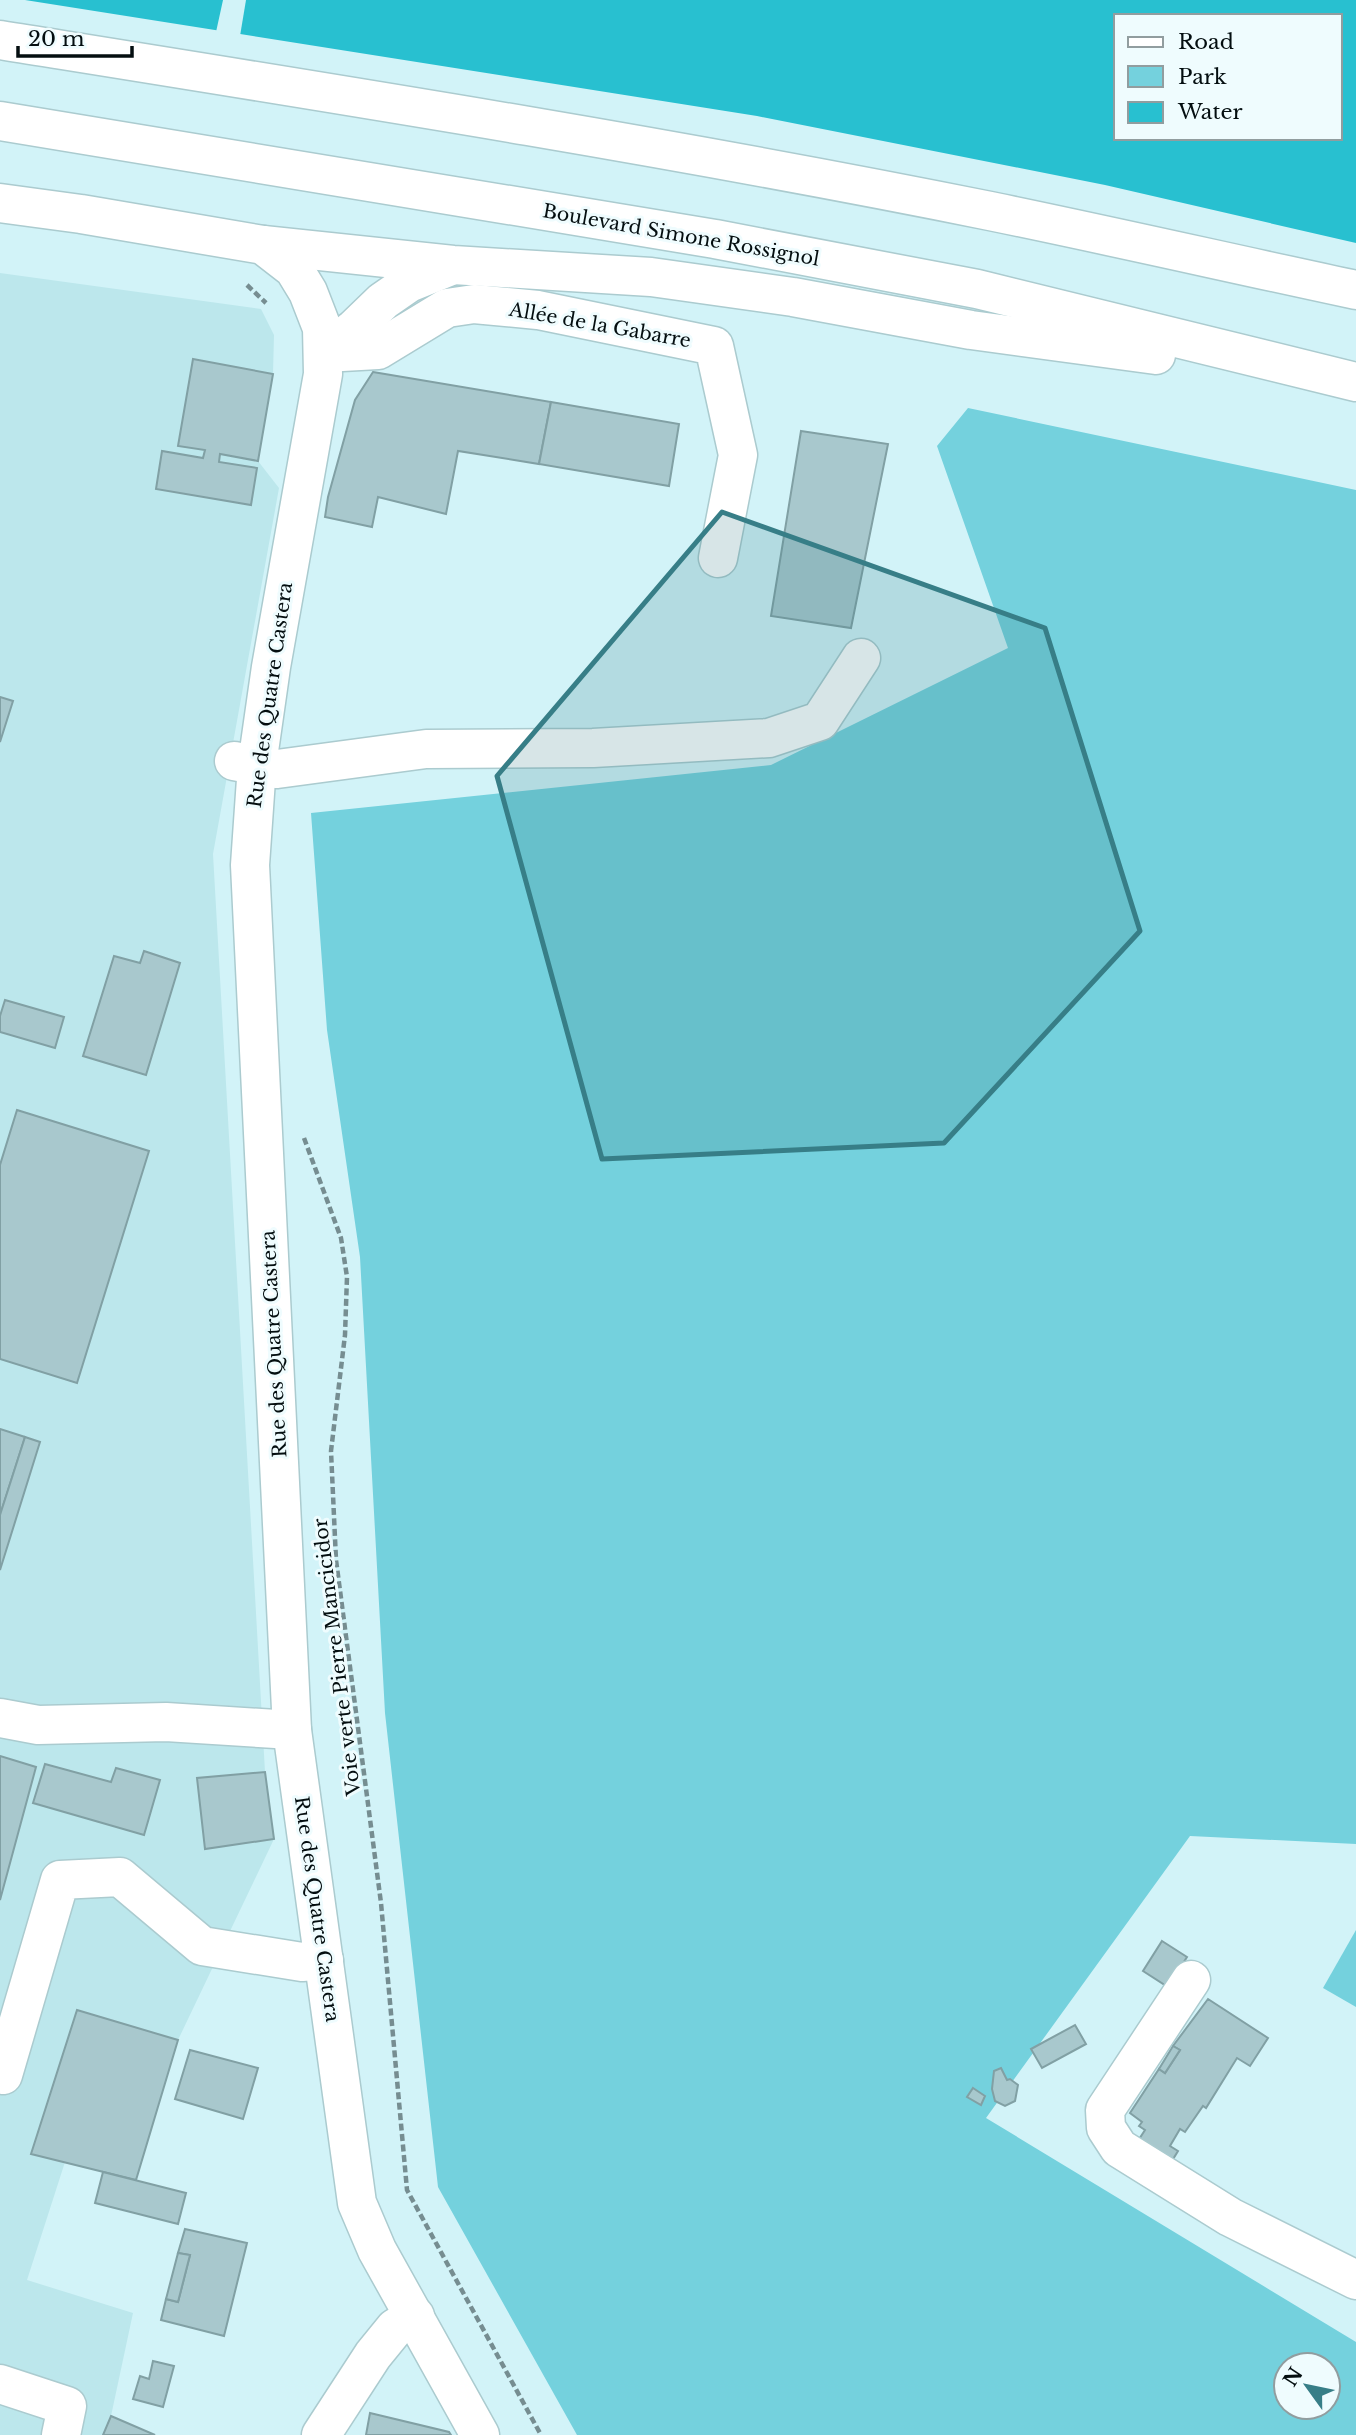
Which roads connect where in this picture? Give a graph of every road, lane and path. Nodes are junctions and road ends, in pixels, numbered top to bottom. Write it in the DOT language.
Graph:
graph roads {
  1 [pos="0,40"];
  2 [pos="0,121"];
  3 [pos="0,203"];
  4 [pos="263,245"];
  5 [pos="453,265"];
  6 [pos="1356,290"];
  7 [pos="324,353"];
  8 [pos="1356,382"];
  9 [pos="718,558"];
  10 [pos="861,658"];
  11 [pos="245,763"];
  12 [pos="299,1126"];
  13 [pos="0,1718"];
  14 [pos="292,1730"];
  15 [pos="324,1960"];
  16 [pos="1191,1980"];
  17 [pos="3,2075"];
  18 [pos="1356,2280"];
  19 [pos="415,2316"];
  20 [pos="0,2384"];
  21 [pos="61,2435"];
  22 [pos="321,2435"];
  23 [pos="480,2435"];
  24 [pos="541,2435"];
  1 -- 6 [label="main road"];
  2 -- 8 [label="main road, Boulevard Simone Rossignol"];
  3 -- 4 [label="main road"];
  4 -- 5 [label="main road"];
  4 -- 7 [label="main road, Rue des Quatre Castera"];
  5 -- 7 [label="main road"];
  5 -- 8 [label="main road"];
  7 -- 9 [label="main road, Allée de la Gabarre"];
  7 -- 11 [label="main road, Rue des Quatre Castera"];
  10 -- 11 [label="main road"];
  11 -- 14 [label="main road, Rue des Quatre Castera"];
  12 -- 24 [label="path, Voie verte Pierre Mancicidor"];
  13 -- 14 [label="main road"];
  14 -- 15 [label="main road, Rue des Quatre Castera"];
  15 -- 17 [label="main road"];
  15 -- 19 [label="main road, Rue des Quatre Castera"];
  16 -- 18 [label="main road"];
  19 -- 22 [label="main road"];
  19 -- 23 [label="main road, Rue des Quatre Castera"];
  20 -- 21 [label="main road"];
}
